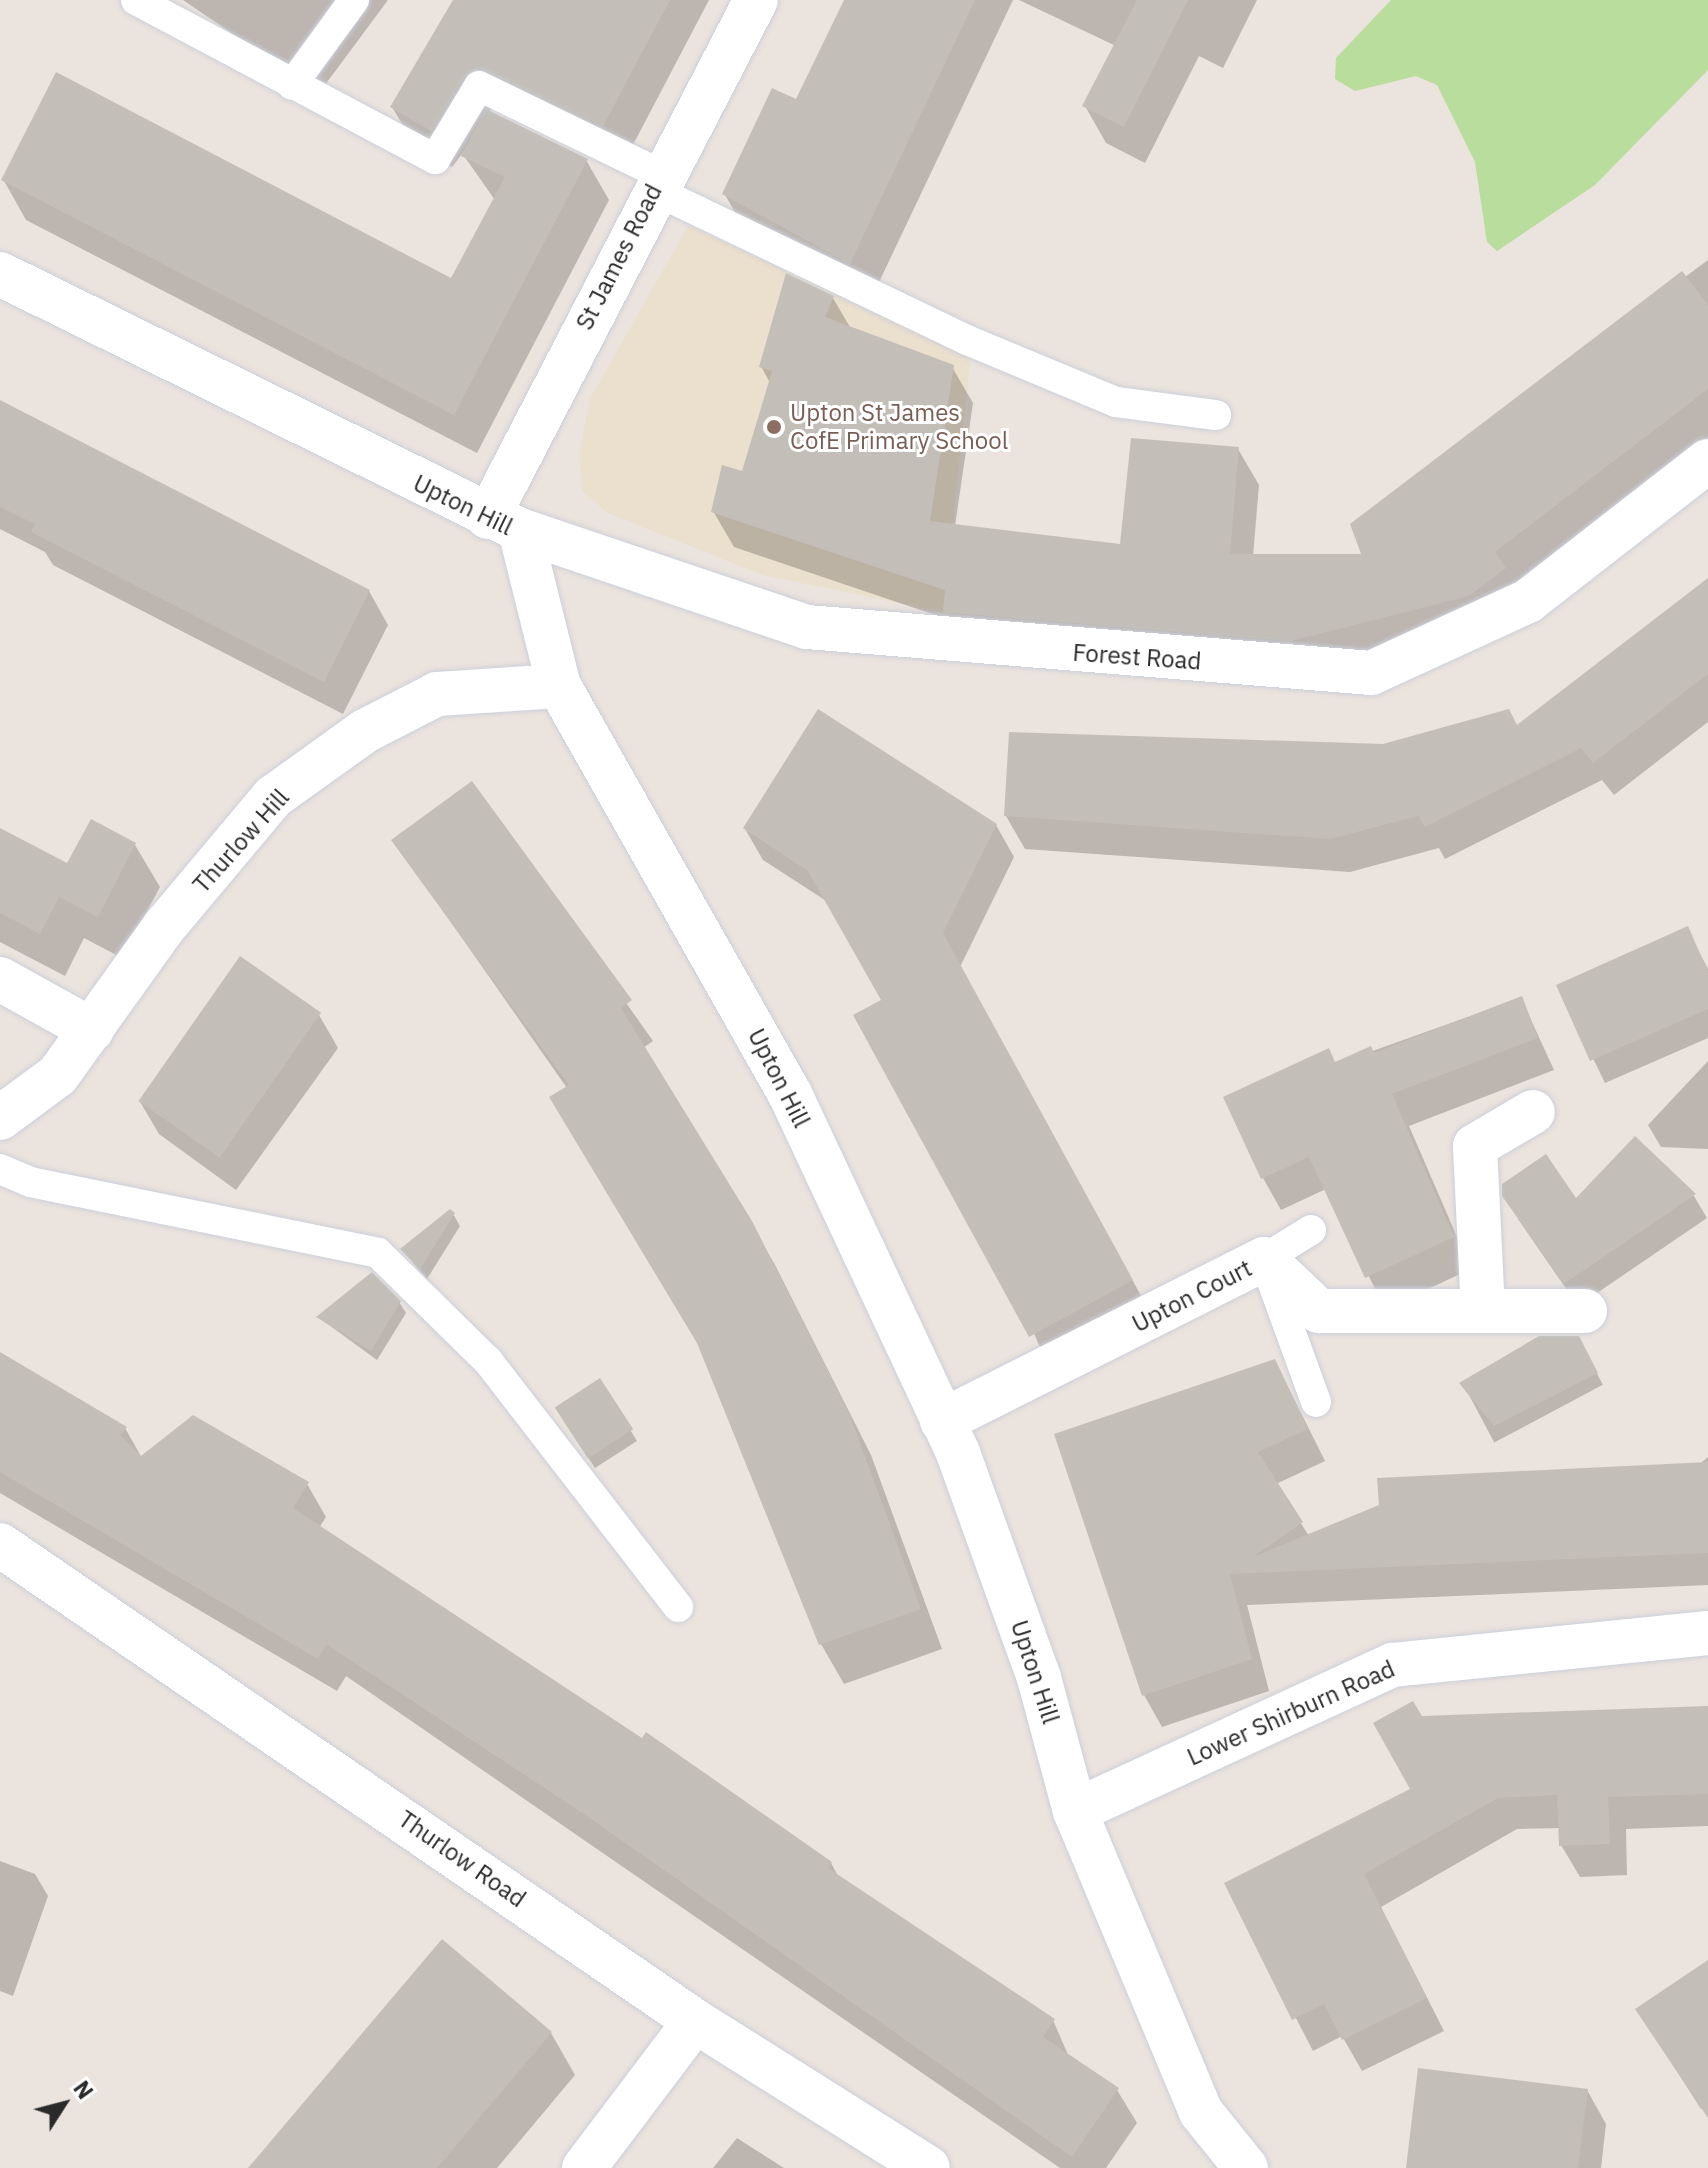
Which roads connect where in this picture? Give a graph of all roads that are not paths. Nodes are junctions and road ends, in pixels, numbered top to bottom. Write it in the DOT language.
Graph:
graph roads {
  1 [pos="136,0"];
  2 [pos="354,0"];
  3 [pos="756,0"];
  4 [pos="292,85"];
  5 [pos="658,182"];
  6 [pos="0,274"];
  7 [pos="1216,415"];
  8 [pos="1708,461"];
  9 [pos="504,524"];
  10 [pos="559,686"];
  11 [pos="0,979"];
  12 [pos="92,1030"];
  13 [pos="1533,1112"];
  14 [pos="0,1118"];
  15 [pos="0,1169"];
  16 [pos="1311,1230"];
  17 [pos="1264,1259"];
  18 [pos="1483,1311"];
  19 [pos="1585,1311"];
  20 [pos="1316,1402"];
  21 [pos="942,1421"];
  22 [pos="0,1545"];
  23 [pos="678,1607"];
  24 [pos="1708,1633"];
  25 [pos="1075,1811"];
  26 [pos="695,2021"];
  27 [pos="584,2168"];
  28 [pos="928,2168"];
  29 [pos="1246,2168"];
  1 -- 4 [label="lane"];
  2 -- 4 [label="lane"];
  3 -- 5 [label="street, St James Road"];
  4 -- 5 [label="lane"];
  5 -- 7 [label="lane"];
  5 -- 9 [label="street, St James Road"];
  6 -- 9 [label="street, Upton Hill"];
  8 -- 9 [label="street, Forest Road"];
  9 -- 10 [label="street, Upton Hill"];
  10 -- 12 [label="street, Thurlow Hill"];
  10 -- 21 [label="street, Upton Hill"];
  11 -- 12 [label="street"];
  12 -- 14 [label="street, Thurlow Hill"];
  13 -- 18 [label="street"];
  15 -- 23 [label="lane"];
  16 -- 17 [label="lane"];
  17 -- 18 [label="street, Upton Court"];
  17 -- 20 [label="lane"];
  17 -- 21 [label="street, Upton Court"];
  18 -- 19 [label="street, Upton Court"];
  21 -- 25 [label="street, Upton Hill"];
  22 -- 26 [label="street, Thurlow Road"];
  24 -- 25 [label="street, Lower Shirburn Road"];
  25 -- 29 [label="street, Upton Hill"];
  26 -- 27 [label="street"];
  26 -- 28 [label="street, Thurlow Road"];
}
